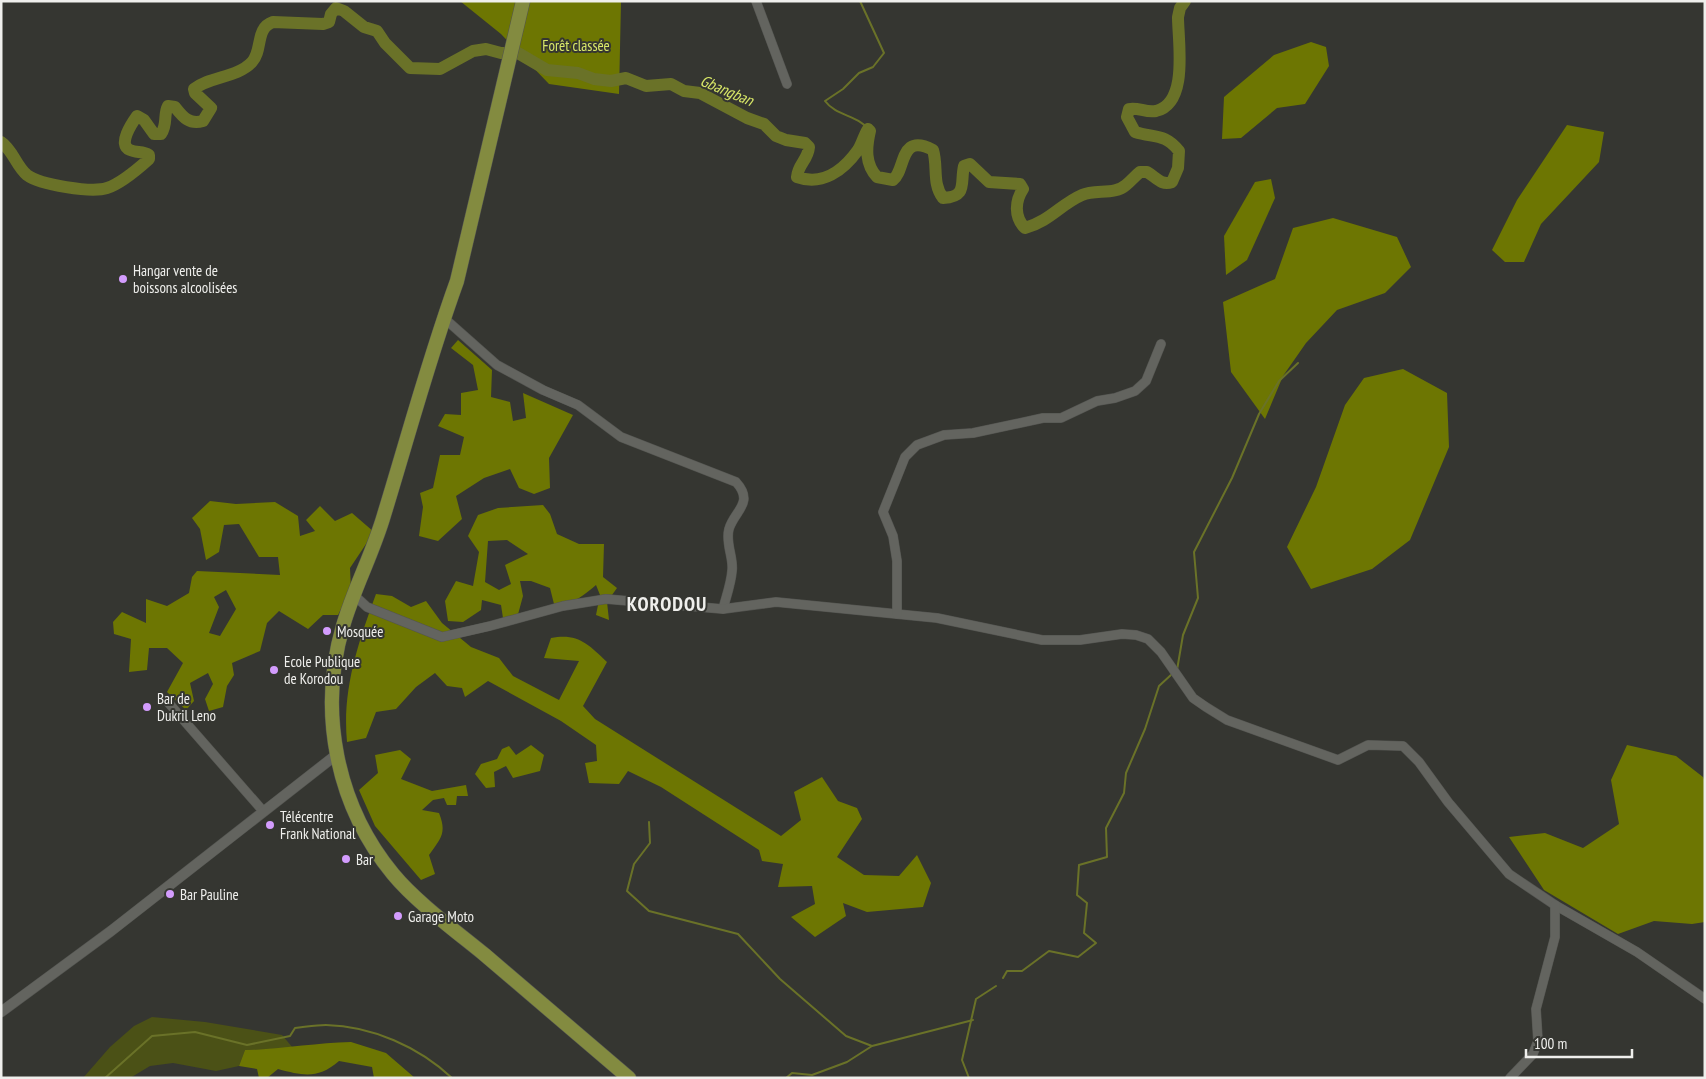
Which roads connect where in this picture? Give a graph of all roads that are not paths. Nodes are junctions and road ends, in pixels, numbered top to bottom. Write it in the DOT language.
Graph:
graph roads {
  1 [pos="523,1"];
  2 [pos="756,1"];
  3 [pos="788,84"];
  4 [pos="444,318"];
  5 [pos="1161,344"];
  6 [pos="354,595"];
  7 [pos="723,609"];
  8 [pos="897,614"];
  9 [pos="166,700"];
  10 [pos="336,755"];
  11 [pos="263,811"];
  12 [pos="1555,905"];
  13 [pos="1705,999"];
  14 [pos="1,1012"];
  15 [pos="629,1078"];
  16 [pos="1510,1078"];
  1 -- 4 [label="highway"];
  2 -- 3 [label="street"];
  4 -- 6 [label="highway"];
  4 -- 7 [label="street"];
  5 -- 8 [label="street"];
  6 -- 7 [label="street"];
  6 -- 10 [label="highway"];
  7 -- 8 [label="street"];
  8 -- 12 [label="street"];
  9 -- 11 [label="street"];
  10 -- 11 [label="street"];
  10 -- 15 [label="highway"];
  11 -- 14 [label="street"];
  12 -- 13 [label="street"];
  12 -- 16 [label="street"];
}
